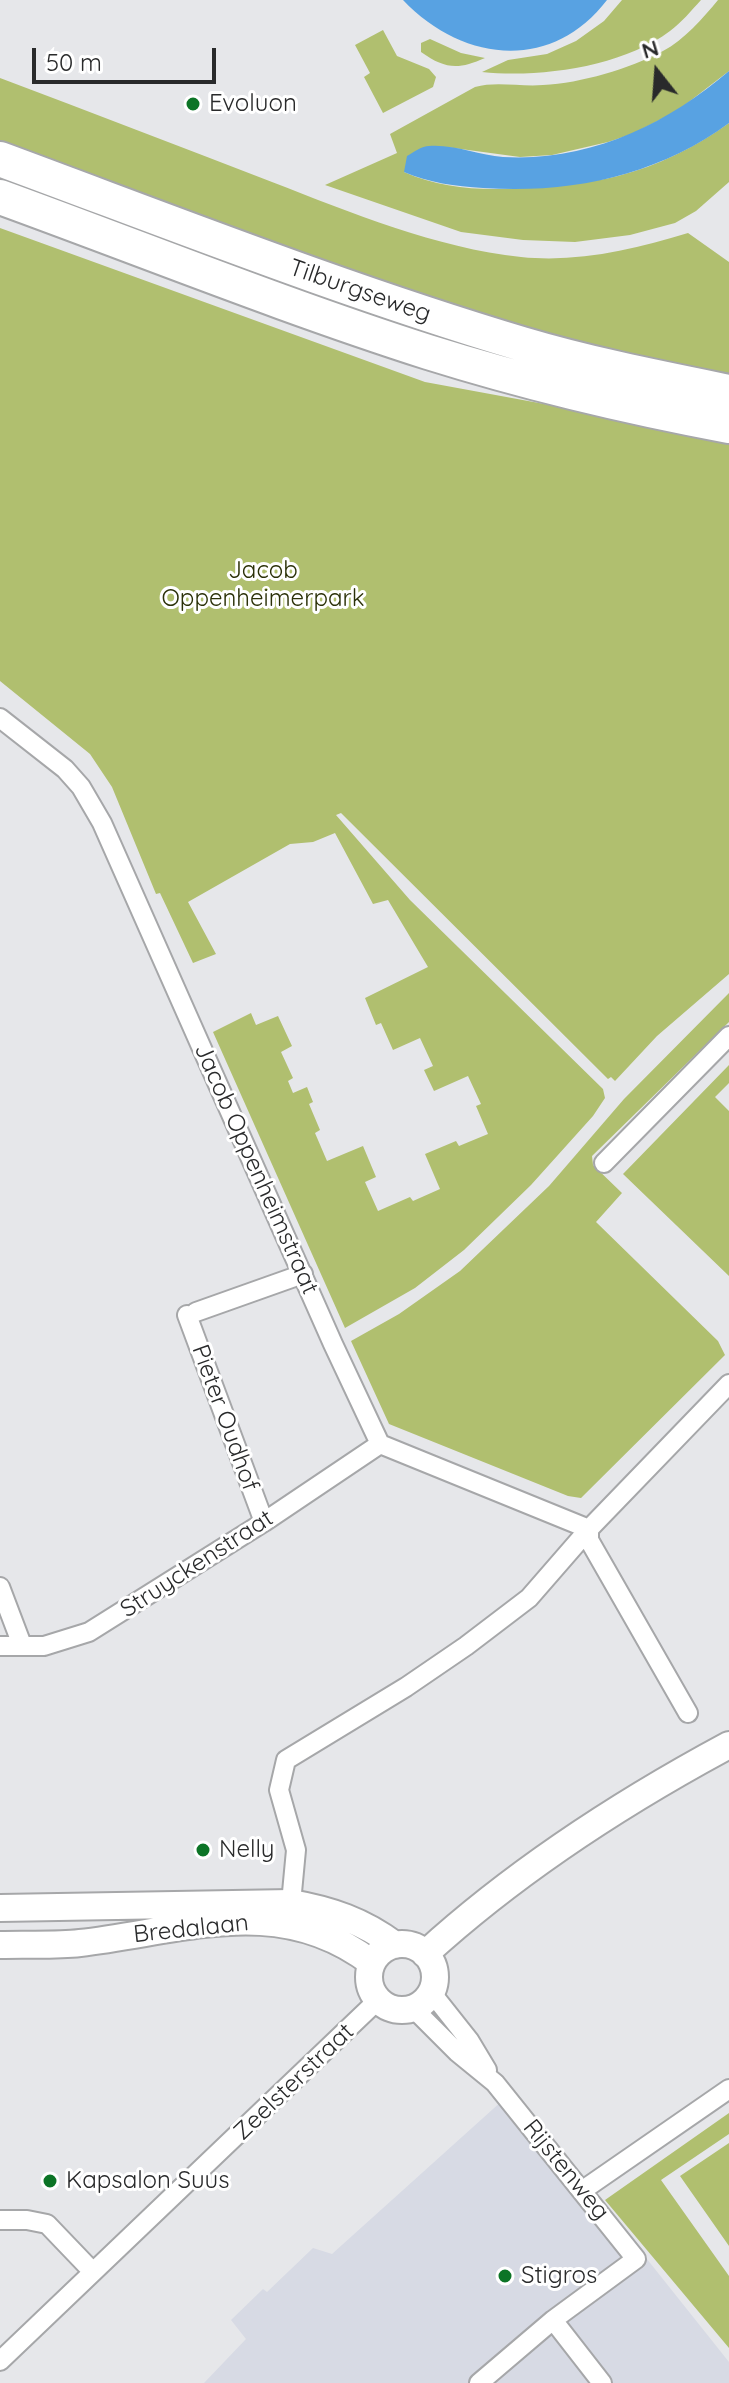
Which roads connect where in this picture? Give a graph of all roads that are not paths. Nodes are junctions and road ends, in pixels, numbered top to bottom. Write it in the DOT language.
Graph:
graph roads {
  1 [pos="0,159"];
  2 [pos="0,197"];
  3 [pos="729,392"];
  4 [pos="729,426"];
  5 [pos="0,718"];
  6 [pos="729,1036"];
  7 [pos="604,1163"];
  8 [pos="303,1274"];
  9 [pos="729,1384"];
  10 [pos="380,1444"];
  11 [pos="264,1522"];
  12 [pos="589,1529"];
  13 [pos="0,1587"];
  14 [pos="22,1645"];
  15 [pos="0,1646"];
  16 [pos="688,1713"];
  17 [pos="729,1745"];
  18 [pos="291,1903"];
  19 [pos="75,1907"];
  20 [pos="0,1908"];
  21 [pos="78,1943"];
  22 [pos="0,1945"];
  23 [pos="395,1945"];
  24 [pos="425,1954"];
  25 [pos="372,1963"];
  26 [pos="378,2000"];
  27 [pos="422,2000"];
  28 [pos="729,2089"];
  29 [pos="583,2190"];
  30 [pos="0,2220"];
  31 [pos="93,2272"];
  32 [pos="553,2320"];
  33 [pos="0,2361"];
  34 [pos="479,2383"];
  35 [pos="602,2383"];
  1 -- 3 [label="highway, Tilburgseweg"];
  2 -- 4 [label="highway, Tilburgseweg"];
  5 -- 8 [label="street, Jacob Oppenheimstraat"];
  6 -- 7 [label="street"];
  8 -- 10 [label="street, Jacob Oppenheimstraat"];
  8 -- 11 [label="street, Pieter Oudhof"];
  9 -- 12 [label="street"];
  10 -- 11 [label="street, Struyckenstraat"];
  10 -- 12 [label="street"];
  11 -- 14 [label="street, Struyckenstraat"];
  12 -- 16 [label="street"];
  12 -- 18 [label="street"];
  13 -- 14 [label="street"];
  14 -- 15 [label="street, Struyckenstraat"];
  17 -- 24 [label="street"];
  18 -- 19 [label="street, Bredalaan"];
  18 -- 23 [label="street, Bredalaan"];
  19 -- 20 [label="street, Bredalaan"];
  19 -- 21 [label="street"];
  21 -- 22 [label="street, Bredalaan"];
  21 -- 25 [label="street, Bredalaan"];
  23 -- 24 [label="street"];
  23 -- 25 [label="street"];
  24 -- 27 [label="street"];
  25 -- 26 [label="street"];
  26 -- 27 [label="street"];
  26 -- 31 [label="street, Zeelsterstraat"];
  27 -- 29 [label="street, Rijstenweg"];
  28 -- 29 [label="street"];
  29 -- 32 [label="street, Rijstenweg"];
  30 -- 31 [label="street"];
  31 -- 33 [label="street, Zeelsterstraat"];
  32 -- 34 [label="street"];
  32 -- 35 [label="street"];
}
